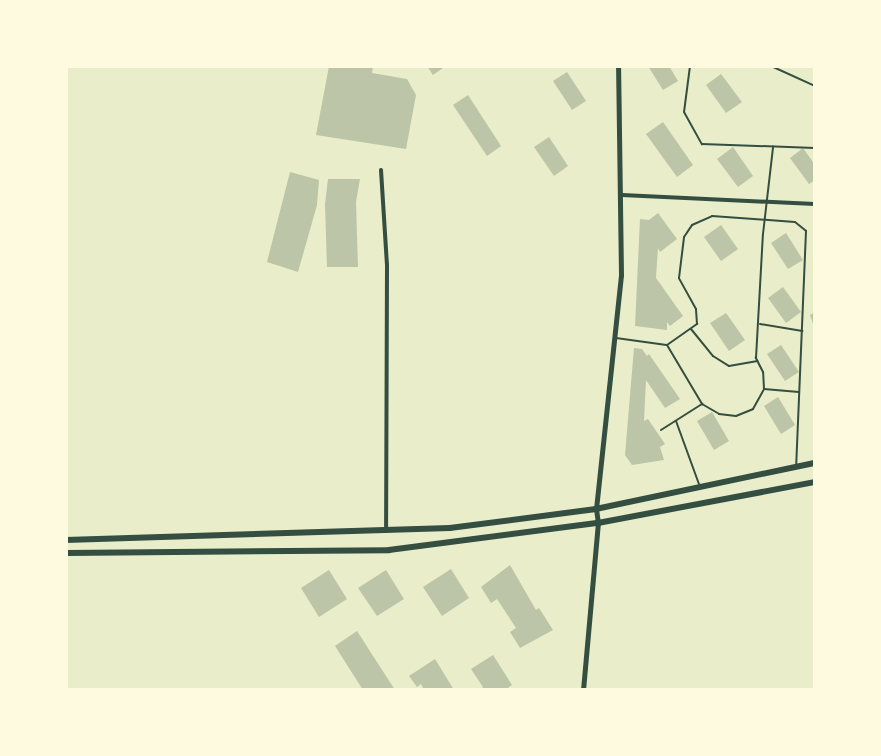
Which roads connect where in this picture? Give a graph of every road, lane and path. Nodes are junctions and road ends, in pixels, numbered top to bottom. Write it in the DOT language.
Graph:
graph roads {
  1 [pos="618,66"];
  2 [pos="690,66"];
  3 [pos="771,66"];
  4 [pos="815,86"];
  5 [pos="774,146"];
  6 [pos="815,148"];
  7 [pos="381,170"];
  8 [pos="622,195"];
  9 [pos="766,202"];
  10 [pos="815,204"];
  11 [pos="764,220"];
  12 [pos="760,324"];
  13 [pos="691,328"];
  14 [pos="802,331"];
  15 [pos="616,338"];
  16 [pos="667,345"];
  17 [pos="758,361"];
  18 [pos="764,389"];
  19 [pos="799,392"];
  20 [pos="702,404"];
  21 [pos="676,421"];
  22 [pos="661,430"];
  23 [pos="815,463"];
  24 [pos="796,466"];
  25 [pos="815,482"];
  26 [pos="700,487"];
  27 [pos="596,509"];
  28 [pos="598,523"];
  29 [pos="386,531"];
  30 [pos="66,540"];
  31 [pos="66,553"];
  32 [pos="583,690"];
  1 -- 8 [label="street"];
  2 -- 5 [label="lane"];
  3 -- 4 [label="lane"];
  5 -- 6 [label="lane"];
  5 -- 9 [label="lane"];
  7 -- 29 [label="street"];
  8 -- 9 [label="street"];
  8 -- 15 [label="street"];
  9 -- 10 [label="street"];
  9 -- 11 [label="lane"];
  11 -- 12 [label="lane"];
  11 -- 13 [label="lane"];
  11 -- 14 [label="lane"];
  12 -- 14 [label="lane"];
  12 -- 17 [label="lane"];
  13 -- 16 [label="lane"];
  13 -- 17 [label="lane"];
  14 -- 19 [label="lane"];
  15 -- 16 [label="lane"];
  15 -- 27 [label="street"];
  16 -- 20 [label="lane"];
  17 -- 18 [label="lane"];
  18 -- 19 [label="lane"];
  18 -- 20 [label="lane"];
  19 -- 24 [label="lane"];
  20 -- 21 [label="lane"];
  21 -- 22 [label="lane"];
  21 -- 26 [label="lane"];
  23 -- 24 [label="main road"];
  24 -- 26 [label="main road"];
  25 -- 28 [label="main road"];
  26 -- 27 [label="main road"];
  27 -- 28 [label="street"];
  27 -- 29 [label="main road"];
  28 -- 31 [label="main road"];
  28 -- 32 [label="street"];
  29 -- 30 [label="main road"];
}
